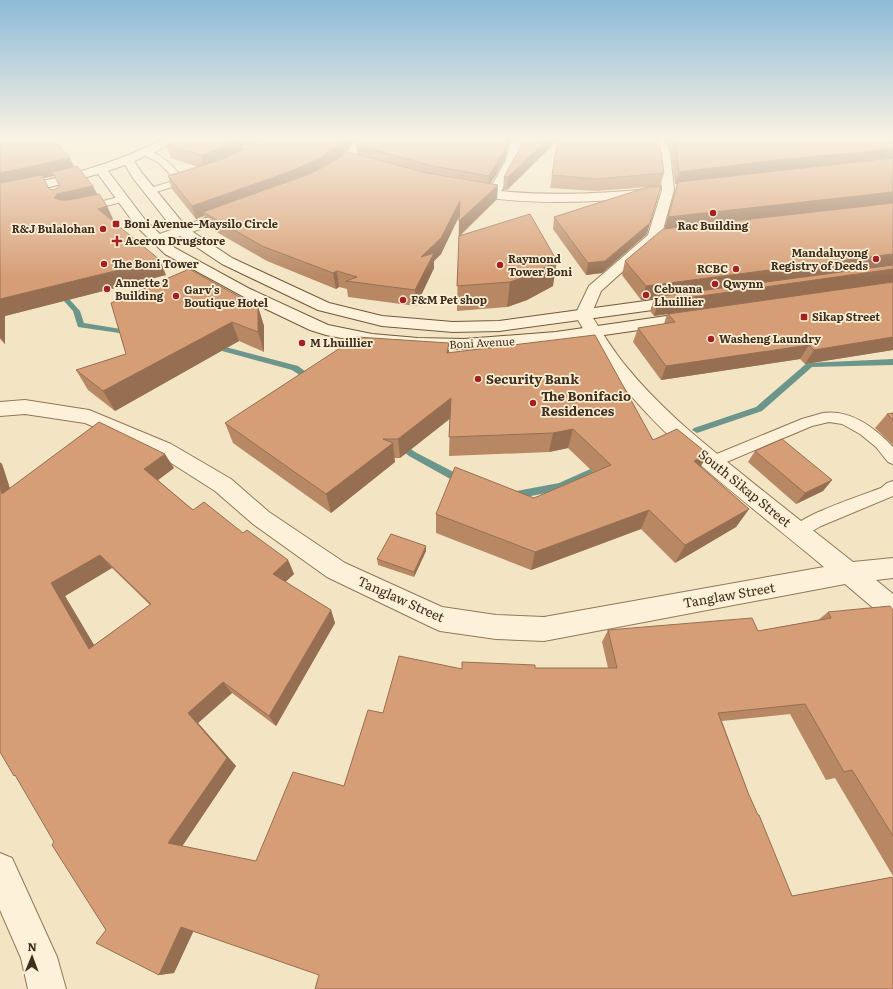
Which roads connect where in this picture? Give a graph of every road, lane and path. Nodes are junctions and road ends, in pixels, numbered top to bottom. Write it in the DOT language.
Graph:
graph roads {
  1 [pos="59,184"];
  2 [pos="111,184"];
  3 [pos="145,184"];
  4 [pos="172,184"];
  5 [pos="499,184"];
  6 [pos="671,184"];
  7 [pos="457,188"];
  8 [pos="672,190"];
  9 [pos="150,191"];
  10 [pos="0,194"];
  11 [pos="493,194"];
  12 [pos="122,199"];
  13 [pos="246,207"];
  14 [pos="72,211"];
  15 [pos="182,231"];
  16 [pos="670,235"];
  17 [pos="654,237"];
  18 [pos="156,240"];
  19 [pos="700,298"];
  20 [pos="706,315"];
  21 [pos="588,323"];
  22 [pos="0,408"];
  23 [pos="893,458"];
  24 [pos="712,462"];
  25 [pos="893,487"];
  26 [pos="798,531"];
  27 [pos="893,568"];
  28 [pos="849,573"];
  29 [pos="893,609"];
  30 [pos="0,870"];
  31 [pos="47,989"];
  1 -- 10 [label="street"];
  2 -- 12 [label="street, Boni Avenue"];
  3 -- 9 [label="street, Boni Avenue"];
  4 -- 9 [label="lane"];
  5 -- 11 [label="street"];
  6 -- 8 [label="street"];
  7 -- 11 [label="street"];
  8 -- 11 [label="street"];
  8 -- 17 [label="street"];
  9 -- 15 [label="street, Boni Avenue"];
  12 -- 14 [label="lane"];
  12 -- 18 [label="street, Boni Avenue"];
  13 -- 15 [label="street"];
  15 -- 18 [label="street"];
  15 -- 21 [label="street, Boni Avenue"];
  16 -- 17 [label="street"];
  17 -- 21 [label="street"];
  18 -- 21 [label="street, Boni Avenue"];
  19 -- 21 [label="street, Boni Avenue"];
  20 -- 21 [label="street, Boni Avenue"];
  21 -- 24 [label="street, South Sikap Street"];
  22 -- 28 [label="street, Tanglaw Street"];
  23 -- 24 [label="lane"];
  24 -- 26 [label="street, South Sikap Street"];
  25 -- 26 [label="lane"];
  26 -- 28 [label="street, South Sikap Street"];
  27 -- 28 [label="street, Tanglaw Street"];
  28 -- 29 [label="street, South Sikap Street"];
  30 -- 31 [label="street"];
}
